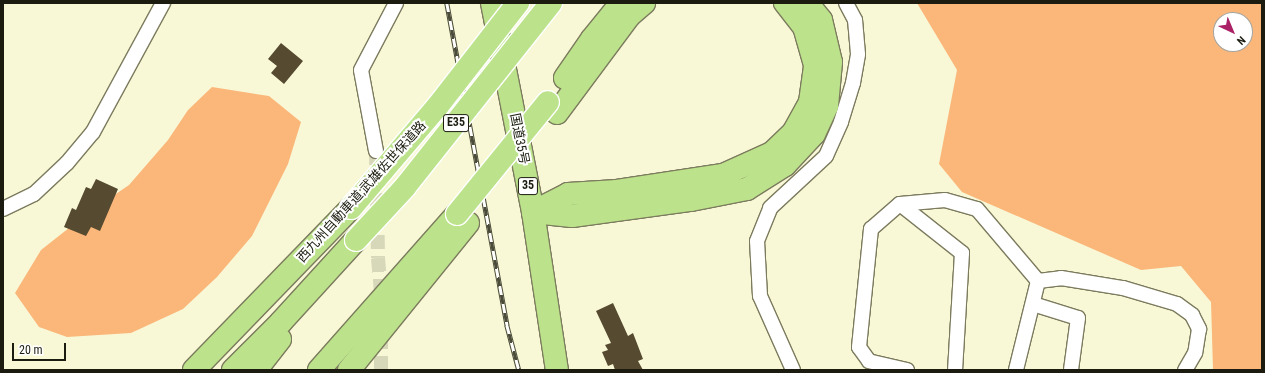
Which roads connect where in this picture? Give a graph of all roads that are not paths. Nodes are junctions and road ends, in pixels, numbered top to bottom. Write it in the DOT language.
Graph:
graph roads {
  1 [pos="163,3"];
  2 [pos="396,3"];
  3 [pos="492,3"];
  4 [pos="518,3"];
  5 [pos="551,3"];
  6 [pos="621,3"];
  7 [pos="644,3"];
  8 [pos="785,3"];
  9 [pos="807,3"];
  10 [pos="846,3"];
  11 [pos="552,108"];
  12 [pos="376,151"];
  13 [pos="900,204"];
  14 [pos="3,209"];
  15 [pos="533,212"];
  16 [pos="462,219"];
  17 [pos="356,240"];
  18 [pos="1038,281"];
  19 [pos="1033,304"];
  20 [pos="194,370"];
  21 [pos="233,370"];
  22 [pos="256,370"];
  23 [pos="319,370"];
  24 [pos="349,370"];
  25 [pos="557,370"];
  26 [pos="793,370"];
  27 [pos="907,370"];
  28 [pos="955,370"];
  29 [pos="1016,370"];
  30 [pos="1071,370"];
  31 [pos="1185,370"];
  1 -- 14 [label="street"];
  2 -- 12 [label="street"];
  3 -- 15 [label="highway, 国道35号 / 35"];
  4 -- 20 [label="highway, 西九州自動車道;武雄佐世保道路 / E35, bridge"];
  5 -- 17 [label="highway, 西九州自動車道;武雄佐世保道路 / E35, bridge"];
  6 -- 11 [label="highway"];
  7 -- 11 [label="highway"];
  8 -- 15 [label="highway"];
  9 -- 15 [label="highway"];
  10 -- 26 [label="street"];
  11 -- 16 [label="highway, bridge"];
  13 -- 18 [label="street"];
  13 -- 27 [label="street"];
  13 -- 28 [label="street"];
  15 -- 25 [label="highway, 国道35号 / 35"];
  16 -- 23 [label="highway"];
  16 -- 24 [label="highway"];
  17 -- 21 [label="highway, 西九州自動車道;武雄佐世保道路 / E35"];
  17 -- 22 [label="highway"];
  18 -- 19 [label="street"];
  18 -- 31 [label="street"];
  19 -- 29 [label="street"];
  19 -- 30 [label="street"];
}
